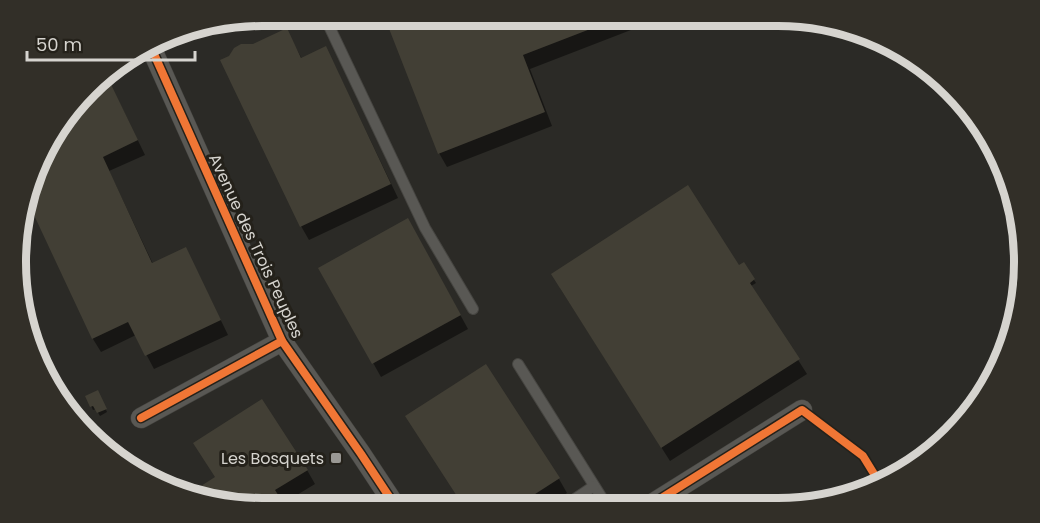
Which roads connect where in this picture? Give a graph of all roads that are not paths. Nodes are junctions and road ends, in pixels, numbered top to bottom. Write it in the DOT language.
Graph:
graph roads {
  1 [pos="329,26"];
  2 [pos="153,52"];
  3 [pos="472,309"];
  4 [pos="282,341"];
  5 [pos="518,364"];
  6 [pos="802,410"];
  7 [pos="141,418"];
  8 [pos="594,486"];
  9 [pos="390,498"];
  10 [pos="576,498"];
  11 [pos="602,498"];
  12 [pos="662,498"];
  1 -- 3 [label="lane"];
  2 -- 4 [label="street, Avenue des Trois Peuples"];
  4 -- 7 [label="street"];
  4 -- 9 [label="street, Avenue des Trois Peuples"];
  5 -- 8 [label="lane"];
  6 -- 12 [label="street"];
  8 -- 10 [label="lane"];
  8 -- 11 [label="lane"];
}
